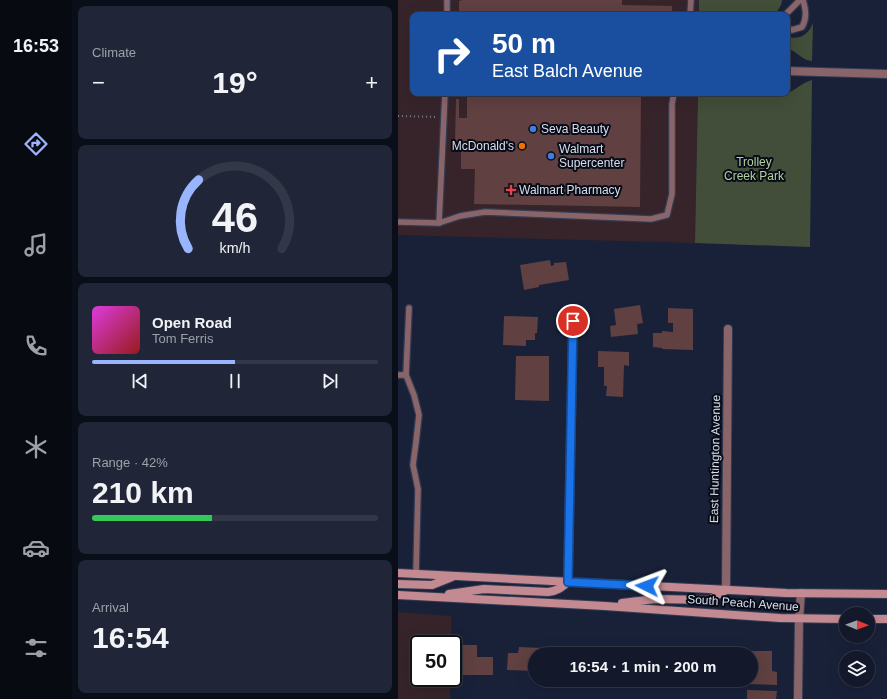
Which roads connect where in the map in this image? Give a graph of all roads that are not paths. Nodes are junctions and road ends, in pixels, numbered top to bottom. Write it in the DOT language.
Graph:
graph roads {
  1 [pos="447,0"];
  2 [pos="691,0"];
  3 [pos="800,0"];
  4 [pos="803,0"];
  5 [pos="447,12"];
  6 [pos="690,12"];
  7 [pos="788,12"];
  8 [pos="790,29"];
  9 [pos="790,71"];
  10 [pos="887,74"];
  11 [pos="445,96"];
  12 [pos="673,96"];
  13 [pos="398,222"];
  14 [pos="439,223"];
  15 [pos="409,308"];
  16 [pos="573,321"];
  17 [pos="728,329"];
  18 [pos="398,375"];
  19 [pos="406,375"];
  20 [pos="398,573"];
  21 [pos="416,574"];
  22 [pos="454,576"];
  23 [pos="568,582"];
  24 [pos="398,584"];
  25 [pos="726,590"];
  26 [pos="800,593"];
  27 [pos="887,594"];
  28 [pos="398,595"];
  29 [pos="432,596"];
  30 [pos="605,606"];
  31 [pos="798,619"];
  32 [pos="839,619"];
  33 [pos="875,619"];
  34 [pos="887,619"];
  35 [pos="798,699"];
  1 -- 5 [label="lane"];
  2 -- 6 [label="lane"];
  3 -- 7 [label="lane"];
  4 -- 8 [label="lane"];
  9 -- 10 [label="street"];
  11 -- 14 [label="lane"];
  12 -- 14 [label="lane"];
  13 -- 14 [label="lane"];
  15 -- 19 [label="lane"];
  16 -- 23 [label="street"];
  17 -- 25 [label="street, East Huntington Avenue"];
  18 -- 19 [label="lane"];
  19 -- 21 [label="lane"];
  20 -- 21 [label="main road, South Peach Avenue"];
  21 -- 22 [label="main road, South Peach Avenue"];
  22 -- 23 [label="main road, South Peach Avenue"];
  22 -- 24 [label="main road"];
  23 -- 25 [label="main road, South Peach Avenue"];
  23 -- 29 [label="main road"];
  25 -- 26 [label="main road, South Peach Avenue"];
  25 -- 30 [label="main road"];
  26 -- 27 [label="main road, South Peach Avenue"];
  26 -- 31 [label="street"];
  28 -- 29 [label="main road, South Peach Avenue"];
  29 -- 30 [label="main road, South Peach Avenue"];
  30 -- 31 [label="main road, South Peach Avenue"];
  31 -- 32 [label="main road, South Peach Avenue"];
  31 -- 35 [label="street"];
  33 -- 34 [label="main road"];
}
